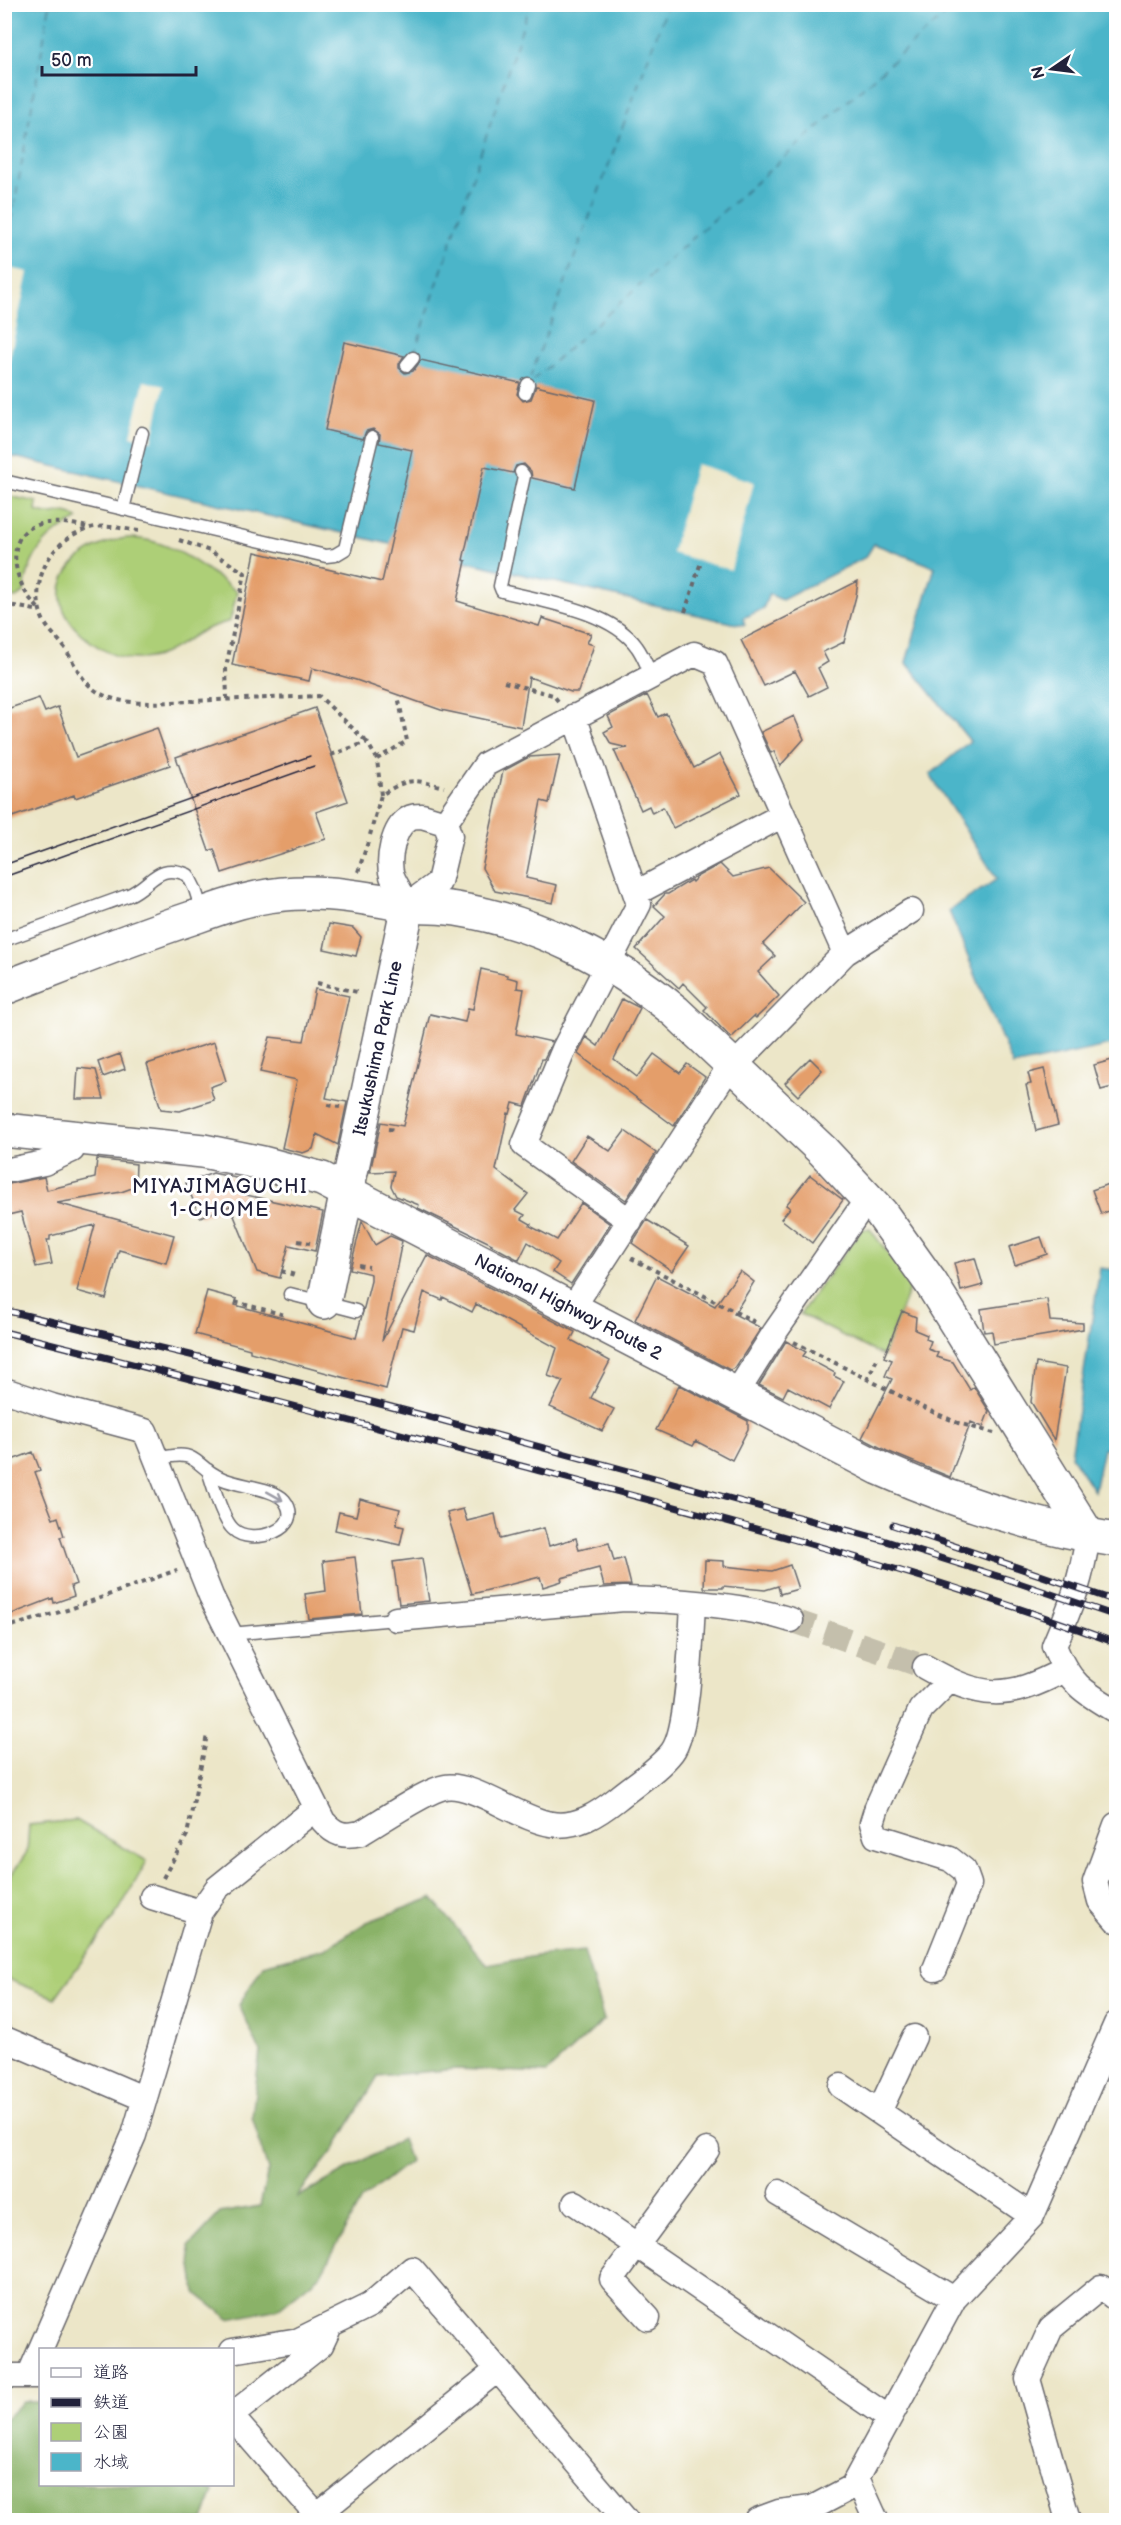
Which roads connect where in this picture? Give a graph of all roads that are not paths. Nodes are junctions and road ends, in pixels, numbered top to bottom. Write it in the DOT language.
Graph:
graph roads {
  1 [pos="142,433"];
  2 [pos="371,439"];
  3 [pos="523,474"];
  4 [pos="4,481"];
  5 [pos="123,509"];
  6 [pos="652,676"];
  7 [pos="574,716"];
  8 [pos="783,815"];
  9 [pos="445,823"];
  10 [pos="636,893"];
  11 [pos="408,905"];
  12 [pos="912,911"];
  13 [pos="203,914"];
  14 [pos="4,940"];
  15 [pos="845,952"];
  16 [pos="608,964"];
  17 [pos="4,988"];
  18 [pos="734,1066"];
  19 [pos="4,1130"];
  20 [pos="76,1137"];
  21 [pos="4,1171"];
  22 [pos="347,1191"];
  23 [pos="868,1198"];
  24 [pos="630,1221"];
  25 [pos="290,1294"];
  26 [pos="324,1302"];
  27 [pos="572,1309"];
  28 [pos="356,1311"];
  29 [pos="4,1390"];
  30 [pos="736,1394"];
  31 [pos="157,1459"];
  32 [pos="208,1470"];
  33 [pos="238,1485"];
  34 [pos="220,1503"];
  35 [pos="1102,1538"];
  36 [pos="693,1604"];
  37 [pos="396,1619"];
  38 [pos="791,1620"];
  39 [pos="230,1634"];
  40 [pos="924,1667"];
  41 [pos="1064,1670"];
  42 [pos="950,1681"];
  43 [pos="1116,1711"];
  44 [pos="316,1808"];
  45 [pos="1116,1825"];
  46 [pos="152,1897"];
  47 [pos="200,1912"];
  48 [pos="1116,1920"];
  49 [pos="935,1970"];
  50 [pos="1116,2024"];
  51 [pos="914,2037"];
  52 [pos="5,2039"];
  53 [pos="841,2086"];
  54 [pos="145,2099"];
  55 [pos="879,2112"];
  56 [pos="707,2150"];
  57 [pos="778,2194"];
  58 [pos="575,2203"];
  59 [pos="1032,2216"];
  60 [pos="637,2245"];
  61 [pos="954,2299"];
  62 [pos="1116,2299"];
  63 [pos="648,2318"];
  64 [pos="330,2325"];
  65 [pos="47,2348"];
  66 [pos="234,2350"];
  67 [pos="497,2370"];
  68 [pos="4,2376"];
  69 [pos="35,2376"];
  70 [pos="234,2414"];
  71 [pos="234,2418"];
  72 [pos="890,2418"];
  73 [pos="857,2478"];
  74 [pos="626,2520"];
  75 [pos="757,2520"];
  76 [pos="876,2520"];
  77 [pos="1068,2520"];
  1 -- 5 [label="lane"];
  2 -- 5 [label="lane"];
  3 -- 6 [label="lane"];
  4 -- 5 [label="lane"];
  6 -- 7 [label="street"];
  6 -- 8 [label="street"];
  7 -- 9 [label="street"];
  7 -- 10 [label="street"];
  8 -- 10 [label="street"];
  8 -- 15 [label="street"];
  9 -- 11 [label="street"];
  9 -- 11 [label="street"];
  10 -- 16 [label="street"];
  11 -- 13 [label="main road"];
  11 -- 16 [label="main road"];
  11 -- 22 [label="main road, Itsukushima Park Line"];
  12 -- 15 [label="street"];
  13 -- 14 [label="lane"];
  13 -- 17 [label="main road"];
  15 -- 18 [label="street"];
  16 -- 18 [label="main road"];
  16 -- 24 [label="street"];
  18 -- 23 [label="main road"];
  18 -- 24 [label="street"];
  19 -- 20 [label="main road, National Highway Route 2"];
  20 -- 21 [label="street"];
  20 -- 22 [label="main road, National Highway Route 2"];
  22 -- 26 [label="main road, Itsukushima Park Line"];
  22 -- 27 [label="main road, National Highway Route 2"];
  23 -- 30 [label="street"];
  23 -- 35 [label="main road"];
  24 -- 27 [label="street"];
  25 -- 26 [label="lane"];
  26 -- 28 [label="lane"];
  27 -- 30 [label="main road, National Highway Route 2"];
  29 -- 31 [label="street"];
  30 -- 35 [label="main road, National Highway Route 2"];
  31 -- 32 [label="lane"];
  31 -- 39 [label="street"];
  32 -- 33 [label="lane"];
  32 -- 34 [label="lane"];
  33 -- 34 [label="lane"];
  33 -- 34 [label="lane, one-way"];
  35 -- 41 [label="street"];
  36 -- 37 [label="street"];
  36 -- 38 [label="street"];
  36 -- 44 [label="street"];
  37 -- 39 [label="lane"];
  39 -- 44 [label="street"];
  40 -- 42 [label="street"];
  41 -- 42 [label="street"];
  41 -- 43 [label="street"];
  42 -- 49 [label="street"];
  44 -- 47 [label="street"];
  45 -- 48 [label="street"];
  46 -- 47 [label="street"];
  47 -- 54 [label="street"];
  50 -- 59 [label="street"];
  51 -- 55 [label="street"];
  52 -- 54 [label="street"];
  53 -- 55 [label="street"];
  54 -- 65 [label="street"];
  55 -- 59 [label="street"];
  56 -- 60 [label="street"];
  57 -- 61 [label="street"];
  58 -- 60 [label="street"];
  59 -- 61 [label="street"];
  60 -- 63 [label="street"];
  60 -- 72 [label="street"];
  61 -- 72 [label="street"];
  62 -- 77 [label="street"];
  64 -- 66 [label="street"];
  64 -- 67 [label="street"];
  64 -- 70 [label="street"];
  67 -- 71 [label="street"];
  67 -- 74 [label="street"];
  68 -- 69 [label="street"];
  72 -- 73 [label="street"];
  73 -- 75 [label="street"];
  73 -- 76 [label="street"];
}
